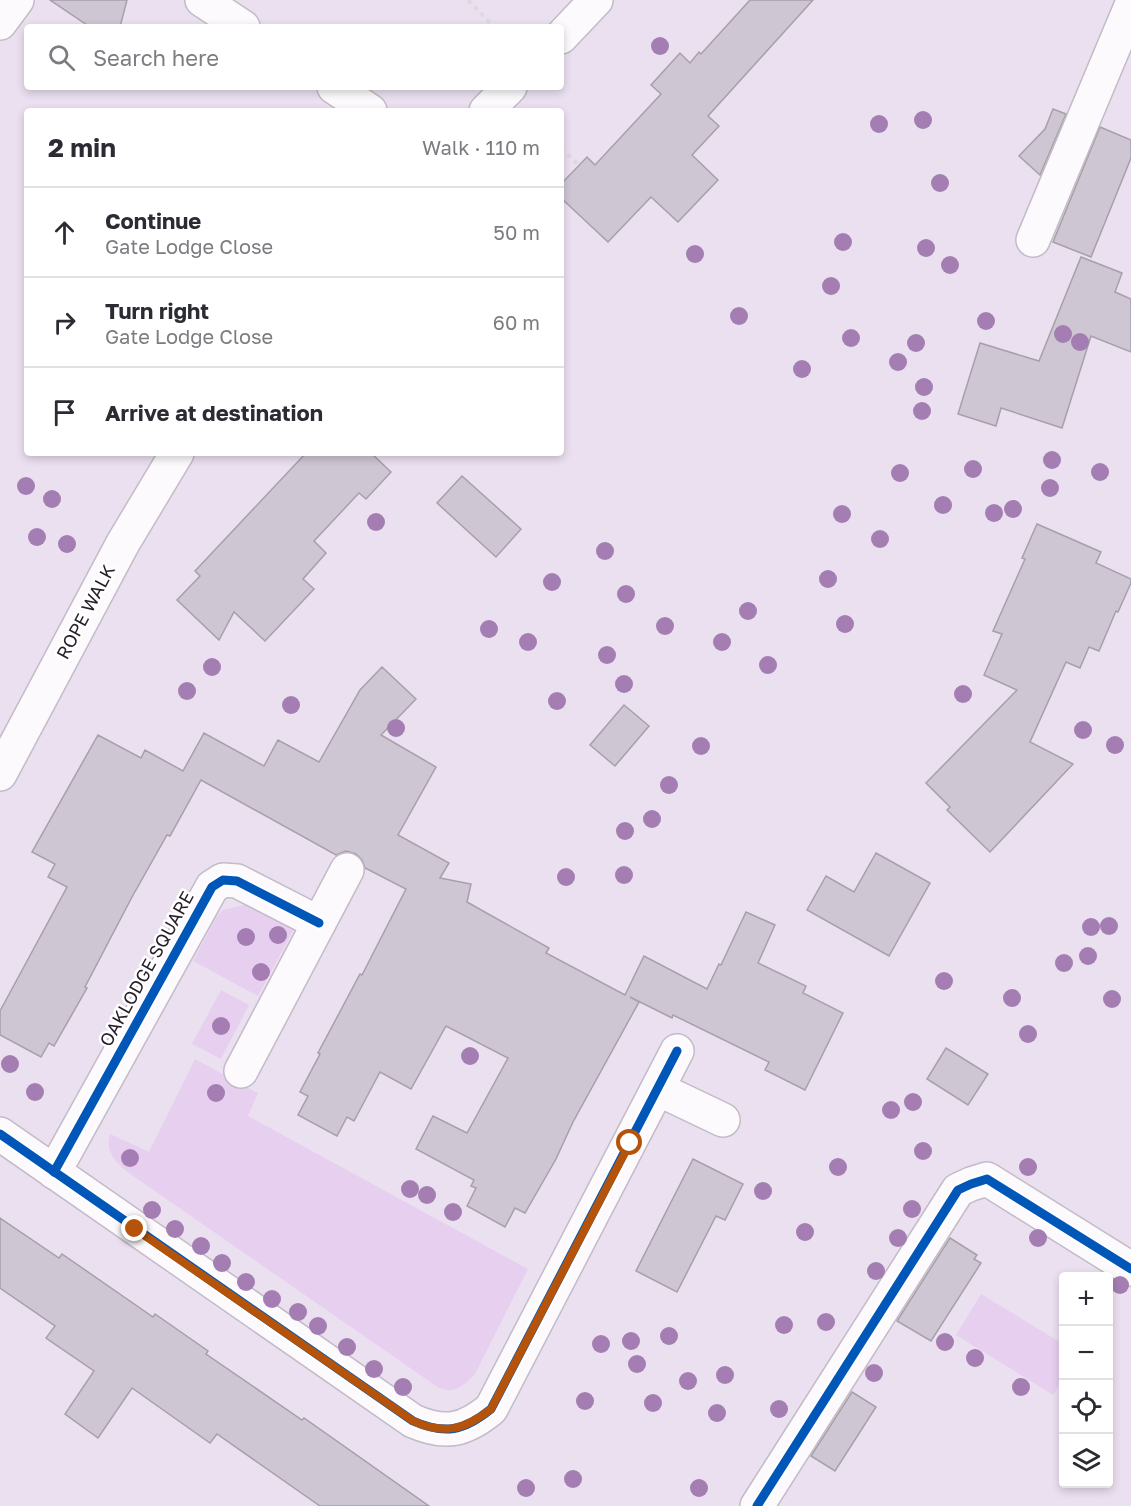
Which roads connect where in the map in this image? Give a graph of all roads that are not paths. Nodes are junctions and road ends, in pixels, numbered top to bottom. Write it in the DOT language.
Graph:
graph roads {
  1 [pos="17,0"];
  2 [pos="202,0"];
  3 [pos="596,0"];
  4 [pos="1131,6"];
  5 [pos="0,23"];
  6 [pos="238,24"];
  7 [pos="564,34"];
  8 [pos="338,90"];
  9 [pos="507,90"];
  10 [pos="366,108"];
  11 [pos="489,108"];
  12 [pos="1033,240"];
  13 [pos="175,456"];
  14 [pos="0,774"];
  15 [pos="347,870"];
  16 [pos="319,923"];
  17 [pos="677,1051"];
  18 [pos="241,1071"];
  19 [pos="658,1089"];
  20 [pos="723,1120"];
  21 [pos="0,1134"];
  22 [pos="54,1172"];
  23 [pos="1131,1269"];
  24 [pos="757,1506"];
  1 -- 5 [label="street"];
  2 -- 6 [label="street"];
  3 -- 7 [label="street"];
  4 -- 12 [label="street"];
  8 -- 10 [label="street"];
  9 -- 11 [label="street"];
  13 -- 14 [label="street, ROPE WALK"];
  15 -- 16 [label="street"];
  16 -- 18 [label="street"];
  16 -- 22 [label="street, OAKLODGE SQUARE"];
  17 -- 19 [label="street"];
  19 -- 20 [label="street"];
  19 -- 22 [label="street"];
  21 -- 22 [label="street"];
  23 -- 24 [label="street"];
}
